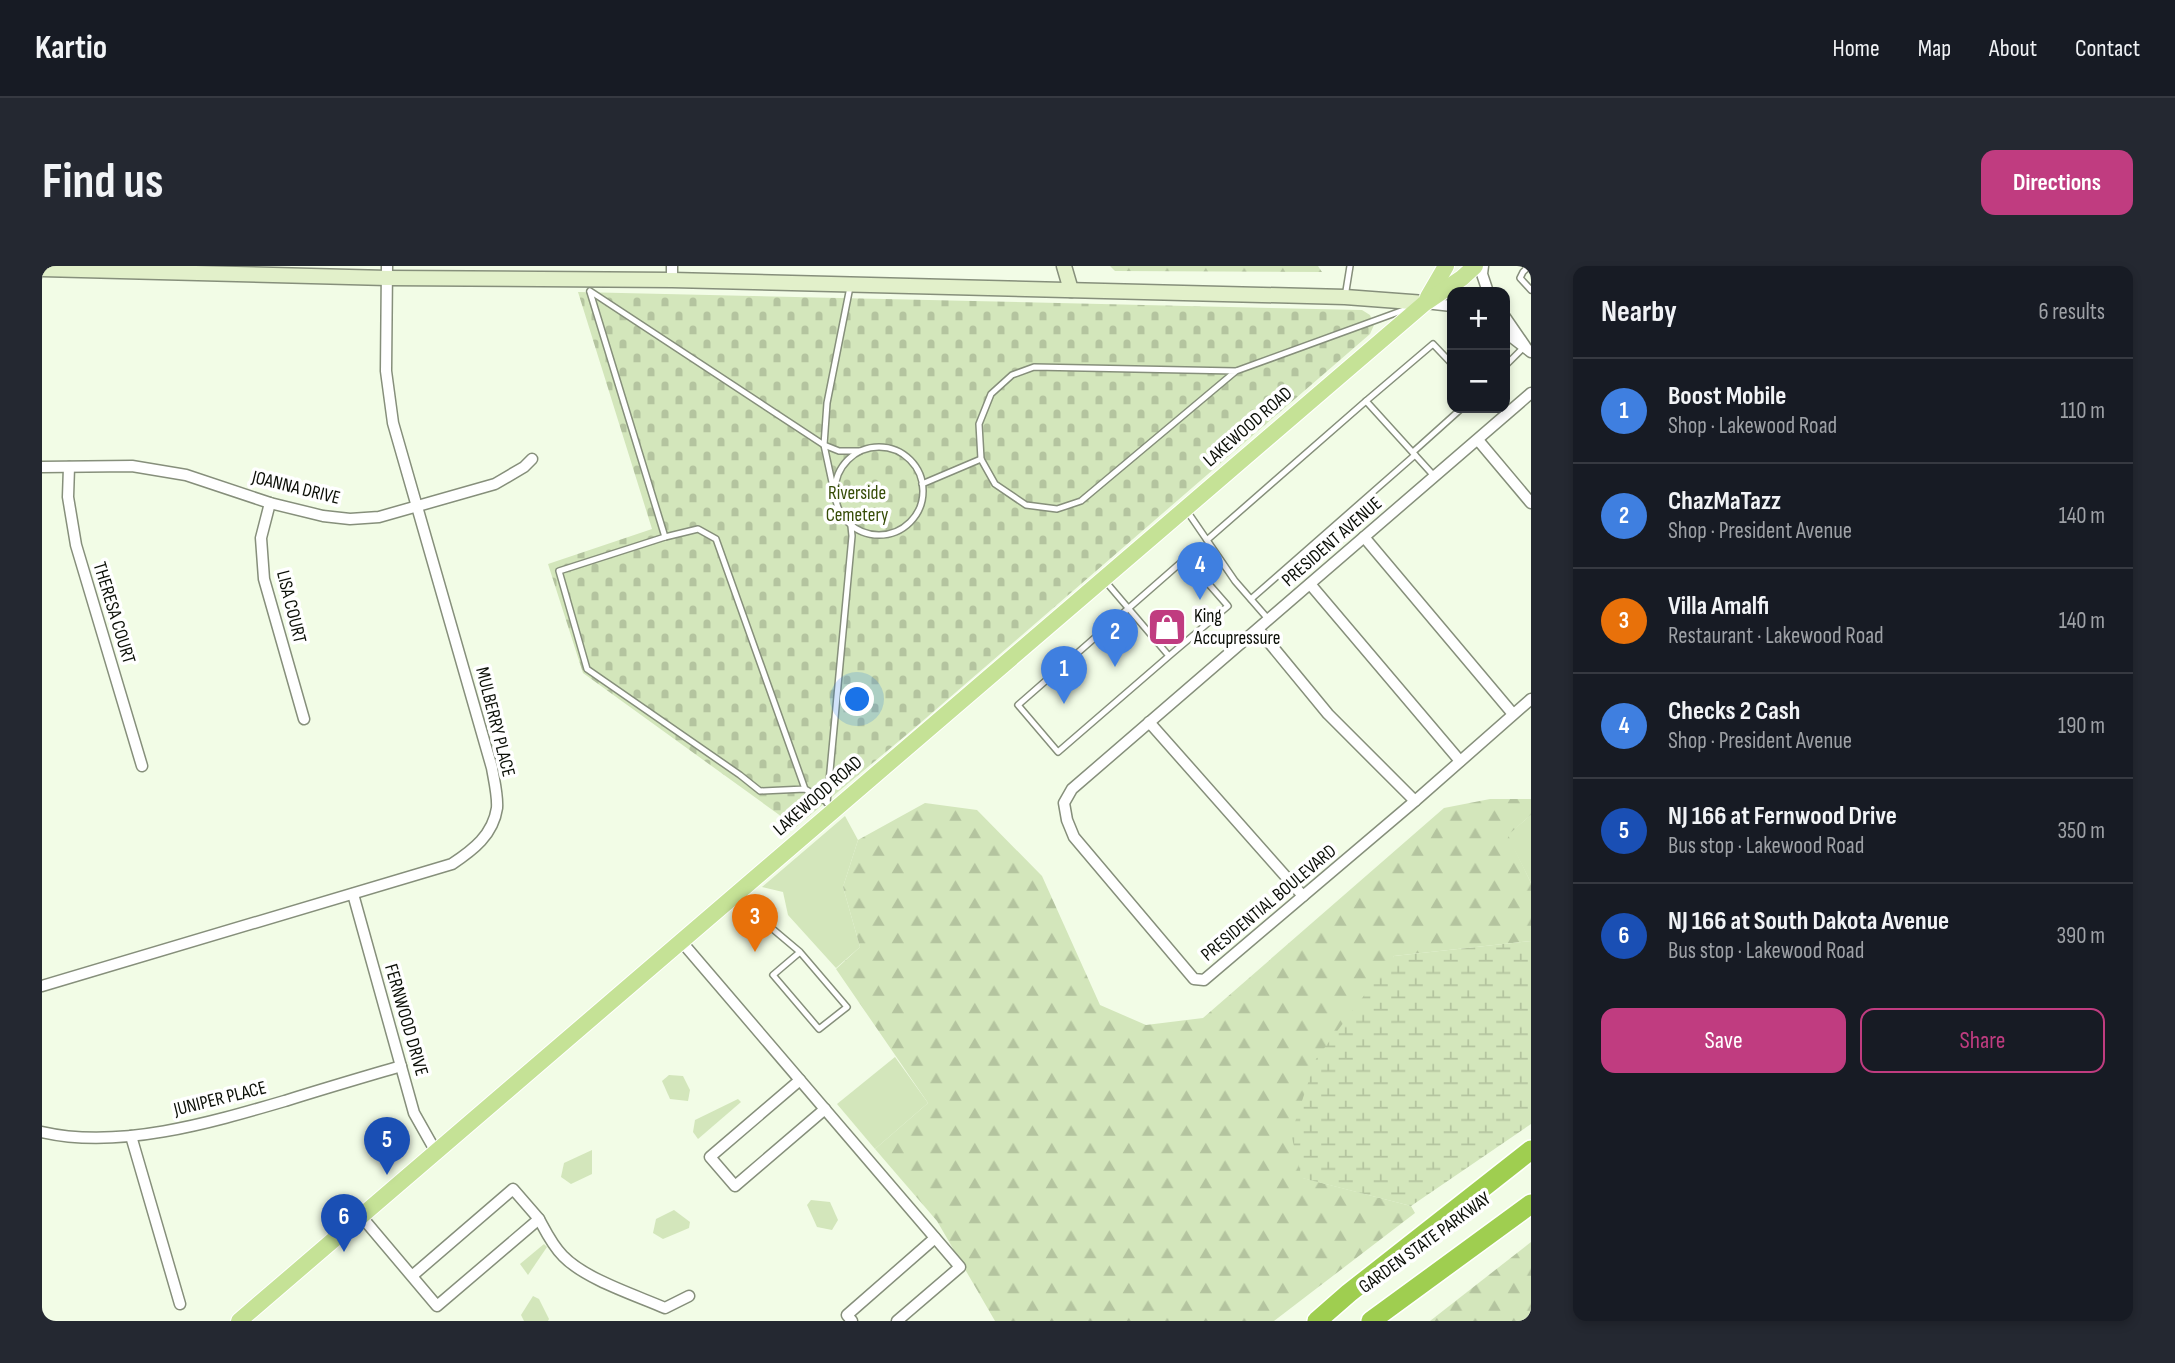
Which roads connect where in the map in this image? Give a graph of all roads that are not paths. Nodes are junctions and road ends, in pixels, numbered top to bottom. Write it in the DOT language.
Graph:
graph roads {
  1 [pos="1064,266"];
  2 [pos="1350,266"];
  3 [pos="1446,266"];
  4 [pos="1475,266"];
  5 [pos="1483,266"];
  6 [pos="1529,266"];
  7 [pos="62,268"];
  8 [pos="42,269"];
  9 [pos="275,271"];
  10 [pos="387,272"];
  11 [pos="672,273"];
  12 [pos="851,284"];
  13 [pos="588,285"];
  14 [pos="1486,287"];
  15 [pos="1071,290"];
  16 [pos="1531,290"];
  17 [pos="1345,296"];
  18 [pos="1425,303"];
  19 [pos="1447,305"];
  20 [pos="1510,324"];
  21 [pos="1510,336"];
  22 [pos="1528,349"];
  23 [pos="1447,359"];
  24 [pos="1510,362"];
  25 [pos="1236,371"];
  26 [pos="1531,393"];
  27 [pos="1366,401"];
  28 [pos="1457,413"];
  29 [pos="1478,440"];
  30 [pos="824,445"];
  31 [pos="860,451"];
  32 [pos="1414,454"];
  33 [pos="532,459"];
  34 [pos="981,459"];
  35 [pos="42,467"];
  36 [pos="69,467"];
  37 [pos="1435,477"];
  38 [pos="922,484"];
  39 [pos="835,501"];
  40 [pos="271,503"];
  41 [pos="1531,503"];
  42 [pos="418,507"];
  43 [pos="1185,508"];
  44 [pos="851,526"];
  45 [pos="665,537"];
  46 [pos="1364,537"];
  47 [pos="1207,540"];
  48 [pos="1104,579"];
  49 [pos="1310,584"];
  50 [pos="1251,599"];
  51 [pos="1128,609"];
  52 [pos="1269,620"];
  53 [pos="1258,629"];
  54 [pos="1169,656"];
  55 [pos="1531,699"];
  56 [pos="1513,714"];
  57 [pos="304,719"];
  58 [pos="1149,722"];
  59 [pos="1461,761"];
  60 [pos="142,766"];
  61 [pos="806,789"];
  62 [pos="1415,801"];
  63 [pos="1063,803"];
  64 [pos="829,807"];
  65 [pos="353,894"];
  66 [pos="733,896"];
  67 [pos="1303,896"];
  68 [pos="681,941"];
  69 [pos="800,952"];
  70 [pos="42,986"];
  71 [pos="401,1066"];
  72 [pos="800,1080"];
  73 [pos="825,1109"];
  74 [pos="42,1132"];
  75 [pos="131,1136"];
  76 [pos="1531,1150"];
  77 [pos="436,1152"];
  78 [pos="1531,1166"];
  79 [pos="1531,1206"];
  80 [pos="360,1216"];
  81 [pos="539,1219"];
  82 [pos="935,1238"];
  83 [pos="412,1276"];
  84 [pos="689,1296"];
  85 [pos="180,1304"];
  86 [pos="239,1321"];
  87 [pos="852,1321"];
  88 [pos="897,1321"];
  89 [pos="1318,1321"];
  90 [pos="1371,1321"];
  1 -- 15 [label="main road"];
  2 -- 17 [label="lane"];
  3 -- 18 [label="main road, LAKEWOOD ROAD"];
  4 -- 18 [label="main road, LAKEWOOD ROAD"];
  5 -- 14 [label="street"];
  6 -- 16 [label="lane"];
  7 -- 8 [label="main road"];
  7 -- 9 [label="main road"];
  9 -- 10 [label="main road"];
  10 -- 13 [label="main road"];
  10 -- 42 [label="street, MULBERRY PLACE"];
  11 -- 12 [label="main road"];
  11 -- 13 [label="main road"];
  12 -- 15 [label="main road"];
  12 -- 30 [label="lane"];
  13 -- 30 [label="lane"];
  13 -- 45 [label="lane"];
  15 -- 17 [label="main road"];
  17 -- 18 [label="main road"];
  18 -- 19 [label="street"];
  18 -- 25 [label="lane"];
  18 -- 43 [label="main road, LAKEWOOD ROAD"];
  20 -- 22 [label="street"];
  21 -- 22 [label="street"];
  22 -- 24 [label="lane"];
  23 -- 27 [label="lane"];
  25 -- 34 [label="lane"];
  25 -- 34 [label="lane"];
  26 -- 29 [label="street, PRESIDENT AVENUE"];
  27 -- 32 [label="lane"];
  27 -- 47 [label="lane"];
  28 -- 32 [label="lane"];
  29 -- 37 [label="street, PRESIDENT AVENUE"];
  29 -- 41 [label="street"];
  30 -- 31 [label="lane"];
  30 -- 39 [label="lane"];
  31 -- 38 [label="lane"];
  31 -- 39 [label="lane"];
  32 -- 37 [label="lane"];
  32 -- 50 [label="lane"];
  33 -- 42 [label="street, JOANNA DRIVE"];
  34 -- 38 [label="lane"];
  35 -- 36 [label="street, JOANNA DRIVE"];
  36 -- 40 [label="street, JOANNA DRIVE"];
  36 -- 60 [label="street, THERESA COURT"];
  37 -- 46 [label="street, PRESIDENT AVENUE"];
  38 -- 44 [label="lane"];
  39 -- 44 [label="lane"];
  40 -- 42 [label="street, JOANNA DRIVE"];
  40 -- 57 [label="street, LISA COURT"];
  42 -- 65 [label="street, MULBERRY PLACE"];
  43 -- 47 [label="lane"];
  43 -- 48 [label="main road, LAKEWOOD ROAD"];
  44 -- 64 [label="lane"];
  45 -- 61 [label="lane"];
  45 -- 61 [label="lane"];
  46 -- 49 [label="street, PRESIDENT AVENUE"];
  46 -- 56 [label="street"];
  47 -- 50 [label="lane"];
  48 -- 51 [label="lane"];
  48 -- 64 [label="main road, LAKEWOOD ROAD"];
  49 -- 52 [label="street, PRESIDENT AVENUE"];
  49 -- 59 [label="street"];
  50 -- 52 [label="lane"];
  51 -- 54 [label="lane"];
  51 -- 54 [label="lane"];
  51 -- 54 [label="lane"];
  52 -- 53 [label="street, PRESIDENT AVENUE"];
  53 -- 58 [label="street, PRESIDENT AVENUE"];
  53 -- 62 [label="street"];
  55 -- 56 [label="street, PRESIDENTIAL BOULEVARD"];
  56 -- 59 [label="street, PRESIDENTIAL BOULEVARD"];
  58 -- 63 [label="street, PRESIDENT AVENUE"];
  58 -- 67 [label="street"];
  59 -- 62 [label="street, PRESIDENTIAL BOULEVARD"];
  61 -- 64 [label="lane"];
  62 -- 67 [label="street, PRESIDENTIAL BOULEVARD"];
  63 -- 67 [label="street, PRESIDENTIAL BOULEVARD"];
  64 -- 66 [label="main road, LAKEWOOD ROAD"];
  65 -- 70 [label="street, MULBERRY PLACE"];
  65 -- 71 [label="street, FERNWOOD DRIVE"];
  66 -- 68 [label="main road, LAKEWOOD ROAD"];
  66 -- 69 [label="lane"];
  68 -- 72 [label="street"];
  68 -- 77 [label="main road, LAKEWOOD ROAD"];
  69 -- 69 [label="lane"];
  71 -- 75 [label="street, JUNIPER PLACE"];
  71 -- 77 [label="street, FERNWOOD DRIVE"];
  72 -- 73 [label="street"];
  72 -- 73 [label="street"];
  73 -- 82 [label="street"];
  74 -- 75 [label="street, JUNIPER PLACE"];
  75 -- 85 [label="street"];
  76 -- 89 [label="highway"];
  77 -- 80 [label="main road, LAKEWOOD ROAD"];
  78 -- 89 [label="highway, GARDEN STATE PARKWAY"];
  79 -- 90 [label="highway, GARDEN STATE PARKWAY"];
  80 -- 83 [label="street"];
  80 -- 86 [label="main road, LAKEWOOD ROAD"];
  81 -- 83 [label="street"];
  81 -- 83 [label="street"];
  81 -- 84 [label="street"];
  82 -- 87 [label="street"];
  82 -- 88 [label="street"];
}
